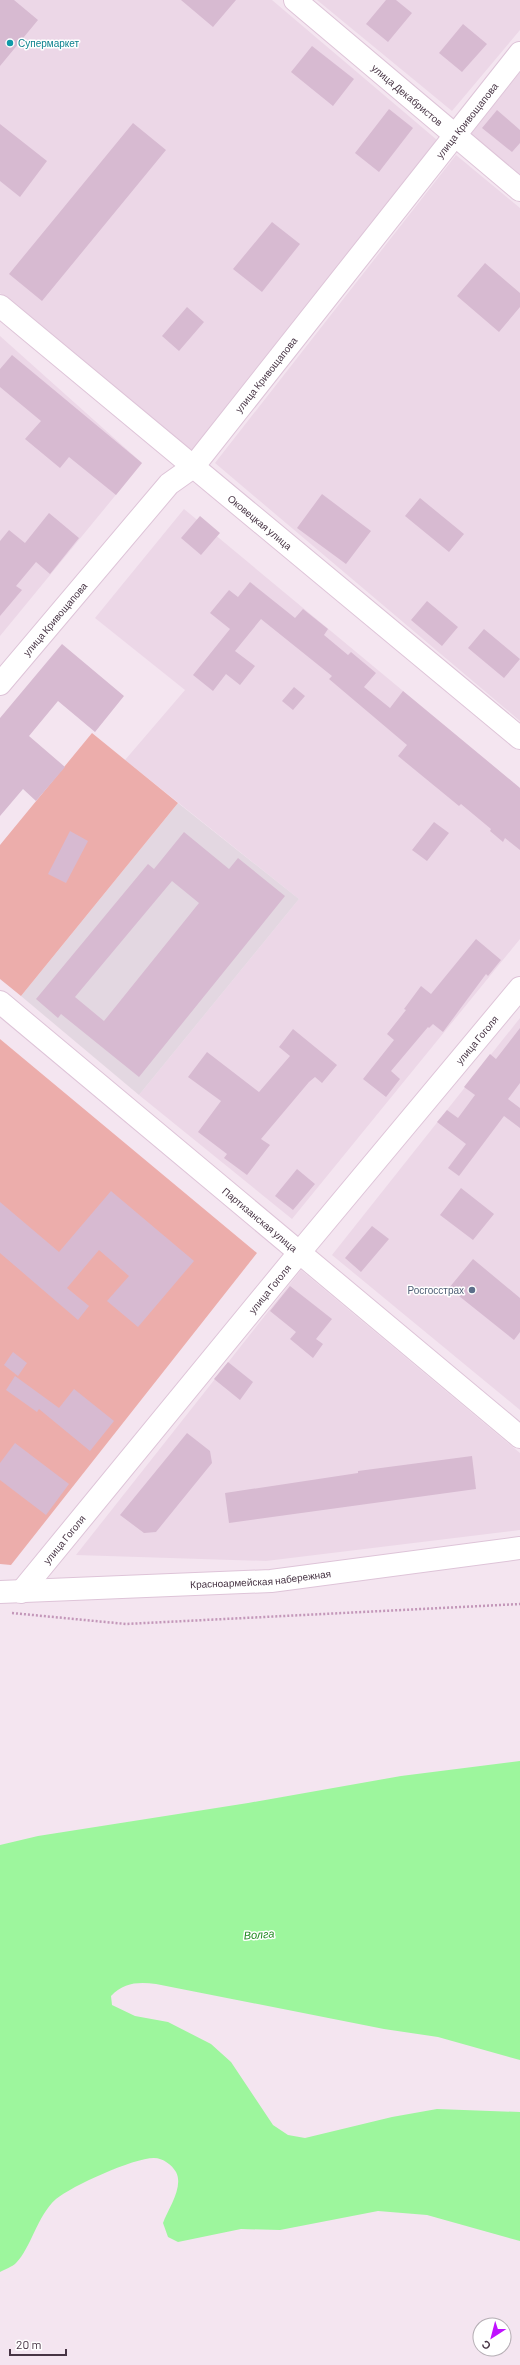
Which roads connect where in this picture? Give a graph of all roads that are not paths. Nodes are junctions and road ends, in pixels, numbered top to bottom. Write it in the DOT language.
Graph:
graph roads {
  1 [pos="295,0"];
  2 [pos="520,54"];
  3 [pos="455,135"];
  4 [pos="520,190"];
  5 [pos="0,306"];
  6 [pos="193,467"];
  7 [pos="0,684"];
  8 [pos="520,738"];
  9 [pos="520,988"];
  10 [pos="0,1002"];
  11 [pos="299,1253"];
  12 [pos="520,1437"];
  13 [pos="520,1548"];
  14 [pos="0,1592"];
  15 [pos="21,1592"];
  1 -- 3 [label="street, улица Декабристов"];
  2 -- 3 [label="street, улица Кривощапова"];
  3 -- 4 [label="street, улица Декабристов"];
  3 -- 6 [label="street, улица Кривощапова"];
  5 -- 6 [label="street, Оковецкая улица"];
  6 -- 7 [label="street, улица Кривощапова"];
  6 -- 8 [label="street, Оковецкая улица"];
  9 -- 11 [label="street, улица Гоголя"];
  10 -- 11 [label="street, Партизанская улица"];
  11 -- 12 [label="street, Партизанская улица"];
  11 -- 15 [label="street, улица Гоголя"];
  13 -- 15 [label="street, Красноармейская набережная"];
  14 -- 15 [label="street, Красноармейская набережная"];
}
